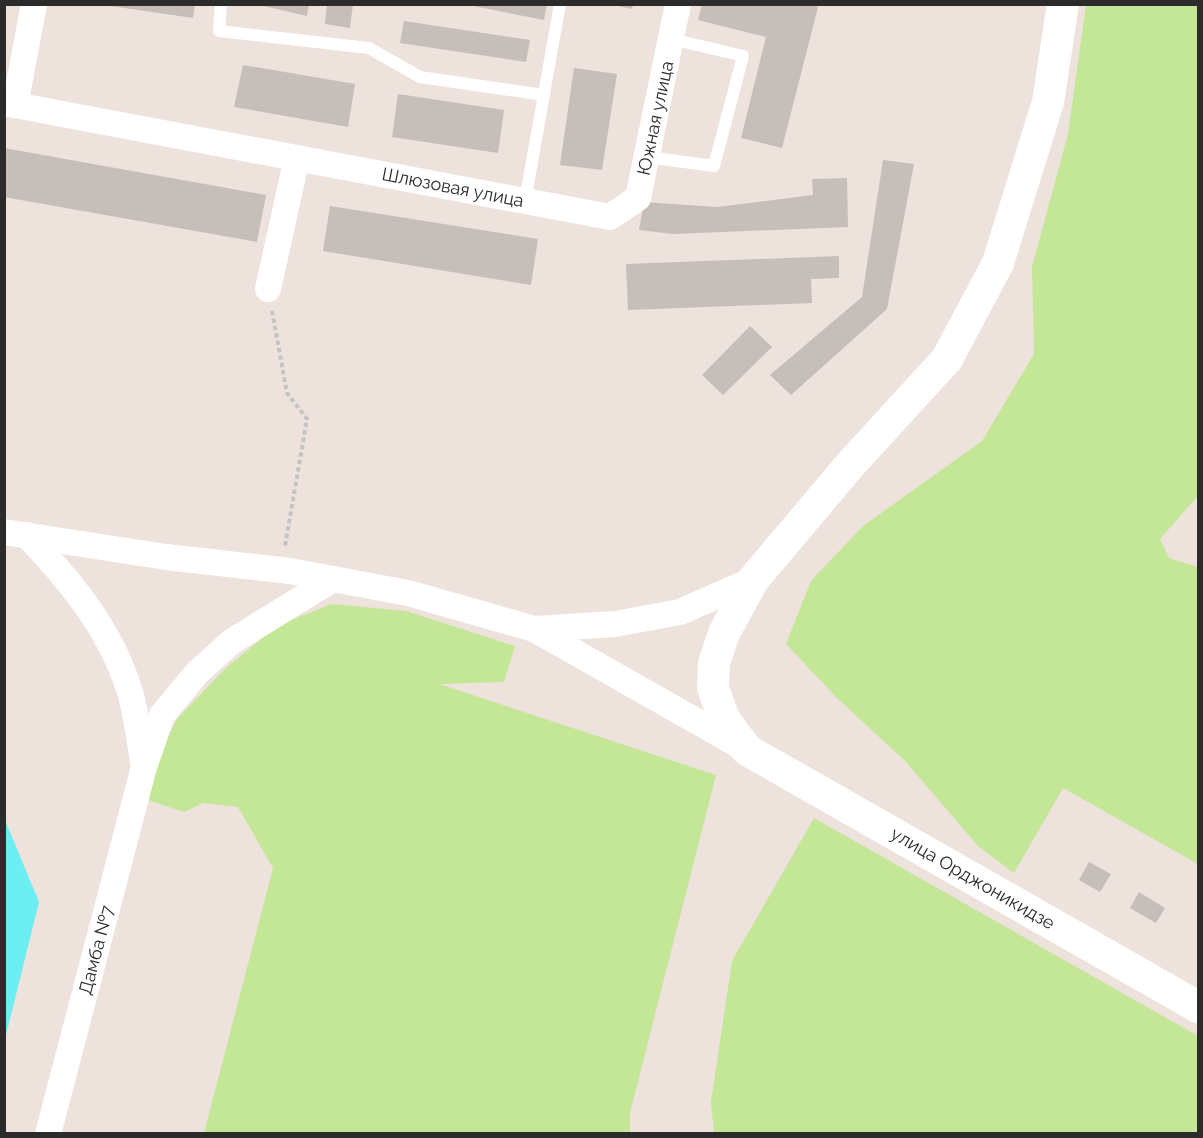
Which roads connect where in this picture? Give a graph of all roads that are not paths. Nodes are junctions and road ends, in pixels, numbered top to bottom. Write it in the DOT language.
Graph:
graph roads {
  1 [pos="34,4"];
  2 [pos="221,4"];
  3 [pos="560,4"];
  4 [pos="678,4"];
  5 [pos="1063,4"];
  6 [pos="672,39"];
  7 [pos="544,95"];
  8 [pos="10,104"];
  9 [pos="647,157"];
  10 [pos="297,158"];
  11 [pos="525,201"];
  12 [pos="610,217"];
  13 [pos="268,289"];
  14 [pos="16,534"];
  15 [pos="333,579"];
  16 [pos="753,580"];
  17 [pos="534,629"];
  18 [pos="747,750"];
  19 [pos="144,767"];
  20 [pos="1198,1007"];
  21 [pos="48,1134"];
  1 -- 8 [label="street"];
  2 -- 7 [label="lane"];
  3 -- 7 [label="lane"];
  4 -- 6 [label="street, Южная улица"];
  5 -- 16 [label="street"];
  6 -- 9 [label="street, Южная улица"];
  6 -- 9 [label="lane"];
  7 -- 11 [label="lane"];
  8 -- 10 [label="street, Шлюзовая улица"];
  9 -- 12 [label="street, Южная улица"];
  10 -- 11 [label="street, Шлюзовая улица"];
  10 -- 13 [label="street"];
  11 -- 12 [label="street, Шлюзовая улица"];
  14 -- 15 [label="street"];
  14 -- 19 [label="street"];
  15 -- 17 [label="street"];
  15 -- 19 [label="street, Дамба №7"];
  16 -- 17 [label="street"];
  16 -- 18 [label="street"];
  17 -- 18 [label="street"];
  18 -- 20 [label="street, улица Орджоникидзе"];
  19 -- 21 [label="street, Дамба №7"];
}
